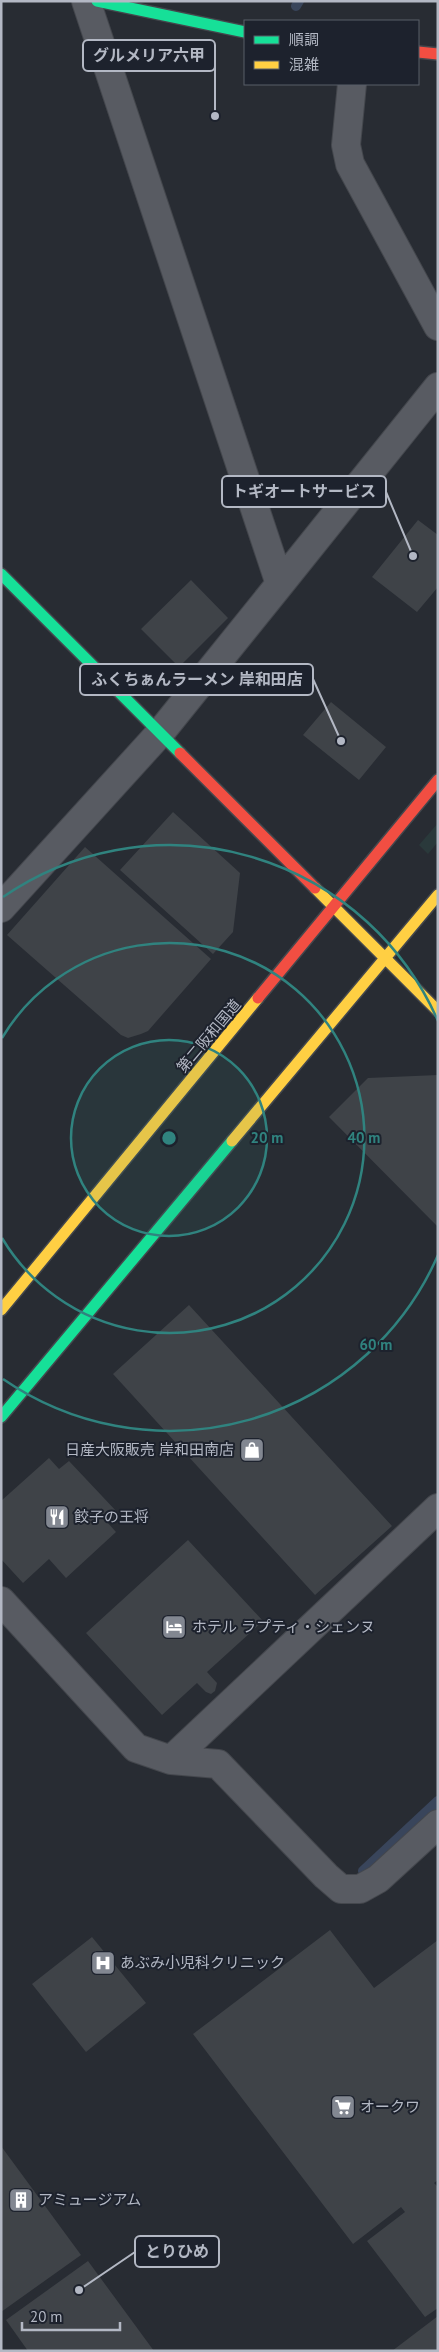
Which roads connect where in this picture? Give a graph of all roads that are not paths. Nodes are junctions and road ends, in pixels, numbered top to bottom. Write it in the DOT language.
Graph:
graph roads {
  1 [pos="86,1"];
  2 [pos="98,1"];
  3 [pos="244,32"];
  4 [pos="419,52"];
  5 [pos="438,54"];
  6 [pos="352,85"];
  7 [pos="438,326"];
  8 [pos="438,387"];
  9 [pos="1,574"];
  10 [pos="280,584"];
  11 [pos="160,733"];
  12 [pos="438,780"];
  13 [pos="438,895"];
  14 [pos="1,908"];
  15 [pos="334,908"];
  16 [pos="386,959"];
  17 [pos="438,1011"];
  18 [pos="1,1310"];
  19 [pos="1,1417"];
  20 [pos="438,1508"];
  21 [pos="1,1601"];
  22 [pos="172,1760"];
  23 [pos="438,1824"];
  1 -- 10 [label="street"];
  2 -- 3 [label="main road"];
  4 -- 5 [label="main road"];
  6 -- 7 [label="street"];
  8 -- 10 [label="street"];
  9 -- 11 [label="main road"];
  10 -- 11 [label="street"];
  11 -- 14 [label="street"];
  11 -- 15 [label="main road"];
  12 -- 15 [label="main road, 第二阪和国道"];
  13 -- 16 [label="main road"];
  15 -- 16 [label="main road"];
  15 -- 18 [label="main road, 第二阪和国道"];
  16 -- 17 [label="main road"];
  16 -- 19 [label="main road"];
  20 -- 22 [label="street"];
  21 -- 22 [label="street"];
  22 -- 23 [label="street"];
}
